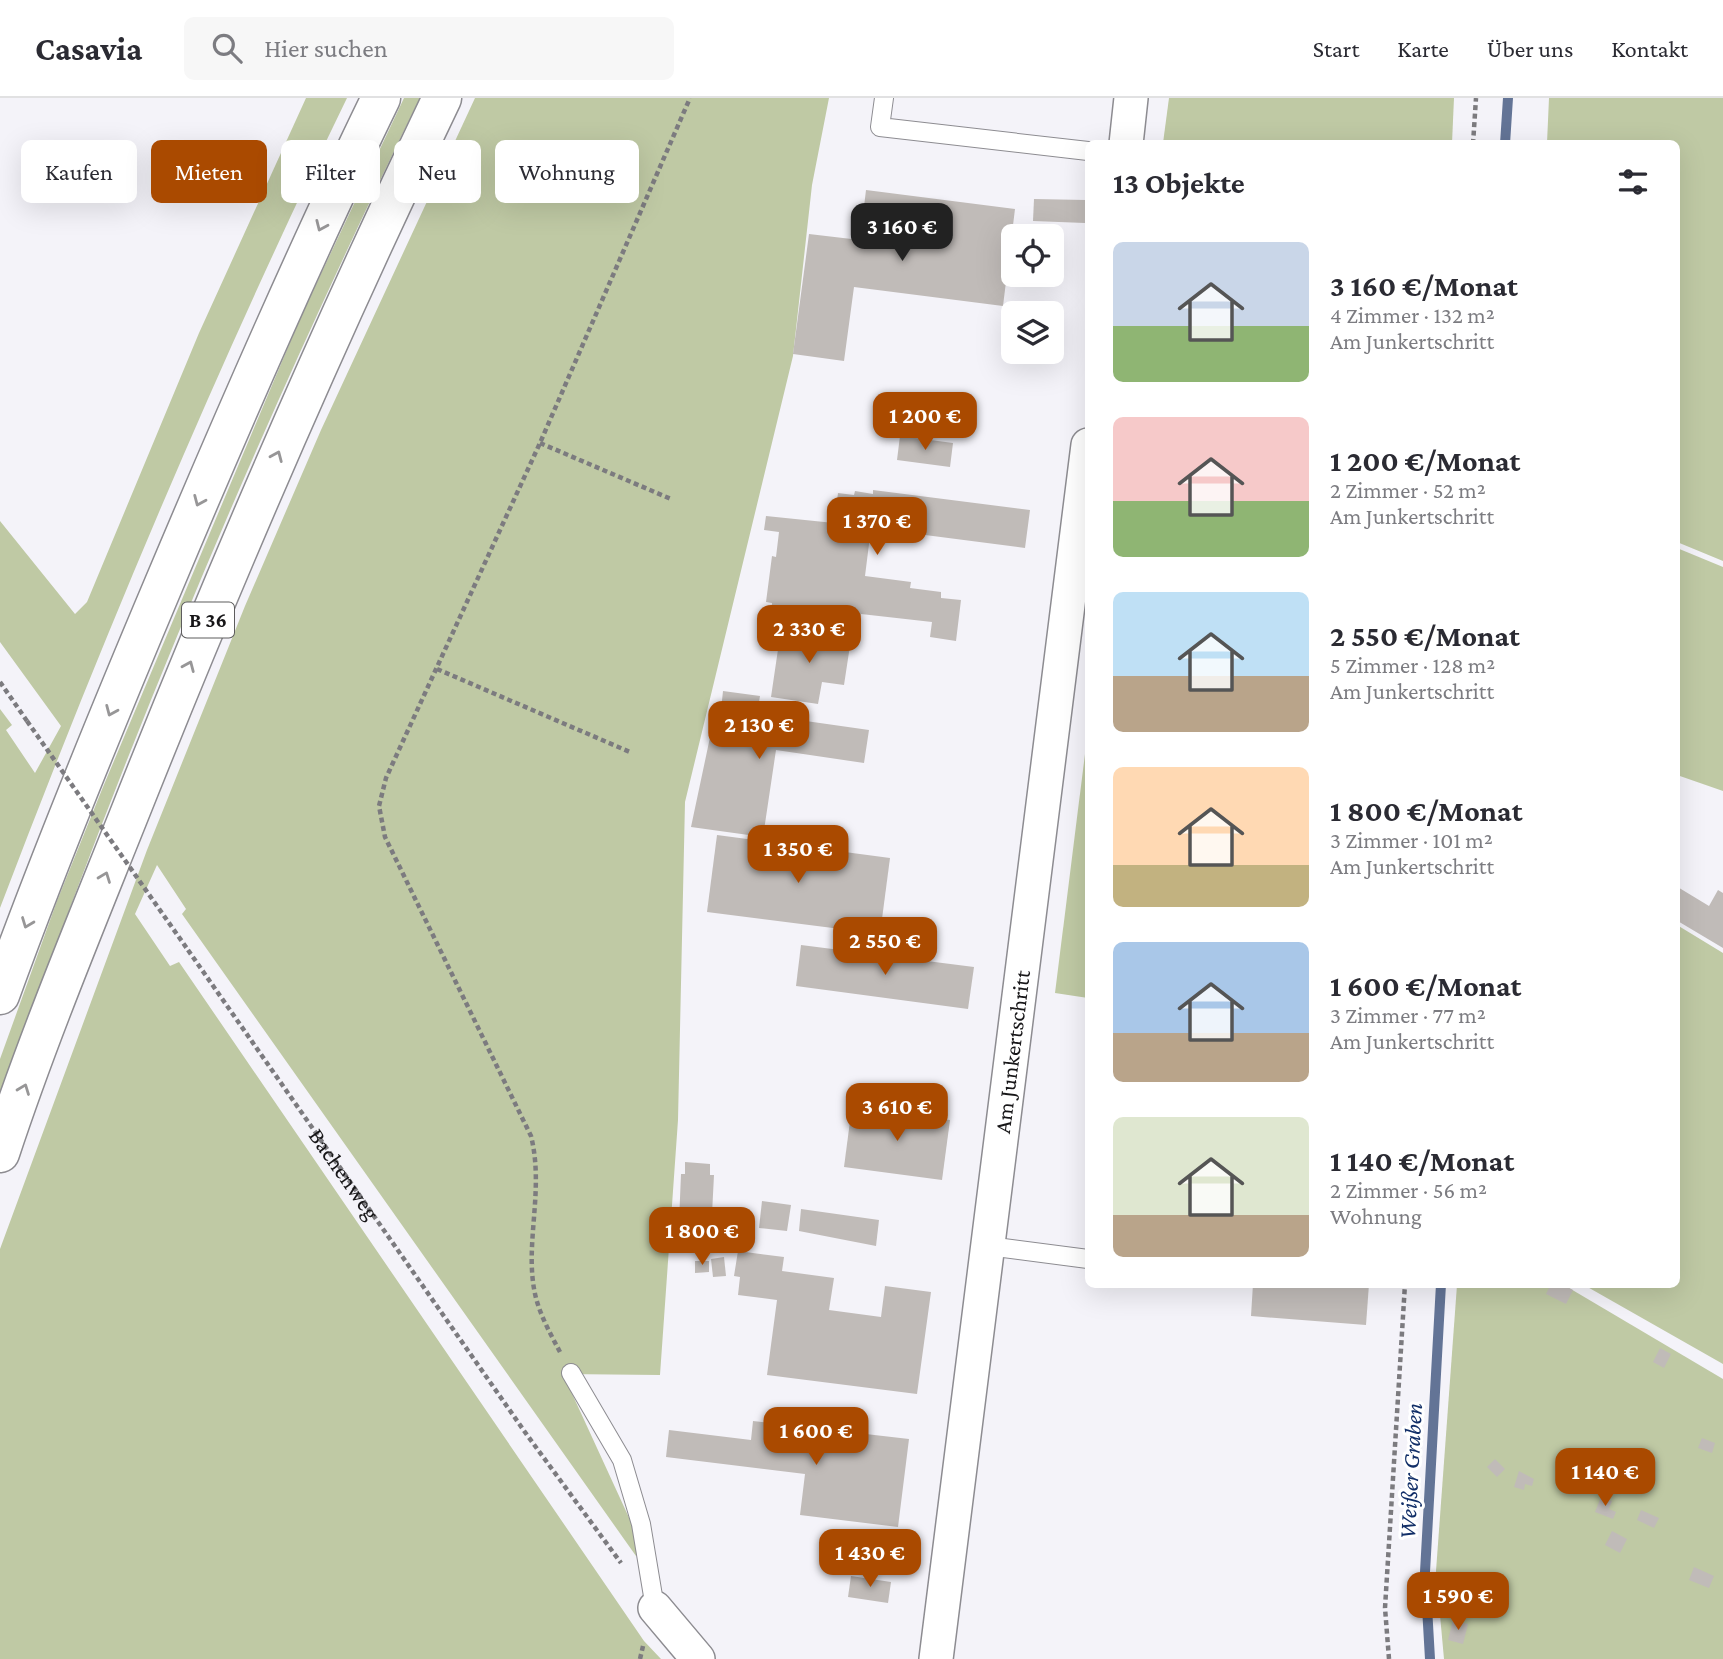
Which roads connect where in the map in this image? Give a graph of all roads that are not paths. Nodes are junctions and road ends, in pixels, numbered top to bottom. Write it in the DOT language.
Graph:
graph roads {
  1 [pos="381,98"];
  2 [pos="442,98"];
  3 [pos="884,98"];
  4 [pos="1131,98"];
  5 [pos="1126,140"];
  6 [pos="1085,151"];
  7 [pos="1085,469"];
  8 [pos="0,995"];
  9 [pos="0,1153"];
  10 [pos="988,1246"];
  11 [pos="1085,1259"];
  12 [pos="571,1373"];
  13 [pos="655,1608"];
  14 [pos="698,1659"];
  15 [pos="936,1659"];
  1 -- 8 [label="highway, B 36, one-way"];
  9 -- 2 [label="highway, B 36, one-way"];
  3 -- 6 [label="lane"];
  4 -- 5 [label="street"];
  7 -- 10 [label="street, Am Junkertschritt"];
  10 -- 11 [label="lane"];
  10 -- 15 [label="street, Am Junkertschritt"];
  12 -- 13 [label="lane"];
  13 -- 14 [label="street"];
}
